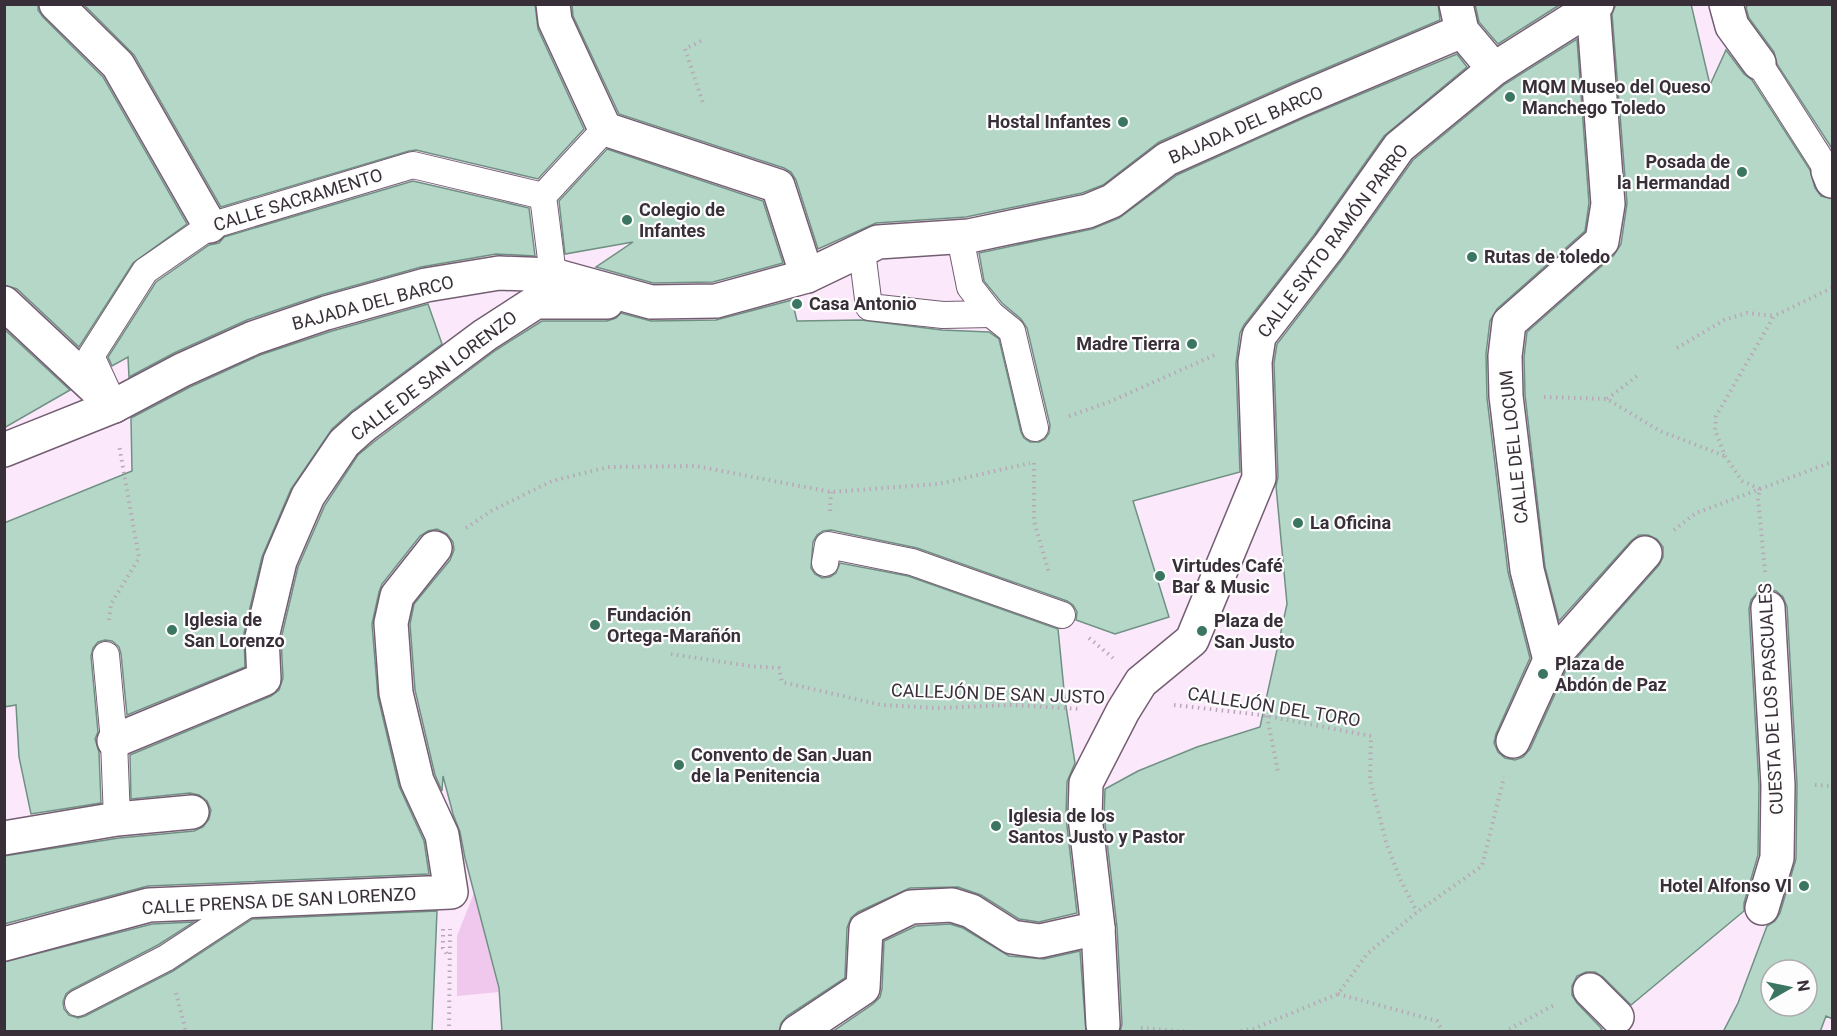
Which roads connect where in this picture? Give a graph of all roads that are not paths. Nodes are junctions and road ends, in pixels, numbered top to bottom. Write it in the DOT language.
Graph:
graph roads {
  1 [pos="56,4"];
  2 [pos="554,4"];
  3 [pos="1726,4"];
  4 [pos="1595,5"];
  5 [pos="1459,18"];
  6 [pos="1759,63"];
  7 [pos="1494,69"];
  8 [pos="605,129"];
  9 [pos="1830,176"];
  10 [pos="543,196"];
  11 [pos="210,225"];
  12 [pos="960,237"];
  13 [pos="862,250"];
  14 [pos="553,275"];
  15 [pos="807,276"];
  16 [pos="651,302"];
  17 [pos="4,303"];
  18 [pos="991,314"];
  19 [pos="114,406"];
  20 [pos="1035,428"];
  21 [pos="4,450"];
  22 [pos="435,548"];
  23 [pos="1645,553"];
  24 [pos="825,563"];
  25 [pos="1768,608"];
  26 [pos="1062,615"];
  27 [pos="105,655"];
  28 [pos="1550,660"];
  29 [pos="114,741"];
  30 [pos="1513,741"];
  31 [pos="192,812"];
  32 [pos="117,819"];
  33 [pos="4,838"];
  34 [pos="254,900"];
  35 [pos="1762,908"];
  36 [pos="1098,928"];
  37 [pos="4,944"];
  38 [pos="1590,990"];
  39 [pos="78,1002"];
  40 [pos="1617,1017"];
  41 [pos="1103,1028"];
  42 [pos="797,1032"];
  1 -- 11 [label="street"];
  2 -- 8 [label="street"];
  3 -- 6 [label="street"];
  4 -- 7 [label="street, CALLE SIXTO RAMÓN PARRO"];
  4 -- 28 [label="street, CALLE DEL LOCUM"];
  5 -- 7 [label="street"];
  5 -- 12 [label="street, BAJADA DEL BARCO"];
  6 -- 9 [label="lane"];
  7 -- 36 [label="street, CALLE SIXTO RAMÓN PARRO"];
  8 -- 10 [label="lane"];
  8 -- 15 [label="street"];
  10 -- 11 [label="lane, CALLE SACRAMENTO"];
  10 -- 14 [label="lane"];
  11 -- 19 [label="lane, CALLE SACRAMENTO"];
  12 -- 13 [label="street, BAJADA DEL BARCO"];
  12 -- 18 [label="lane"];
  13 -- 15 [label="street, BAJADA DEL BARCO"];
  13 -- 18 [label="lane"];
  14 -- 16 [label="street, BAJADA DEL BARCO"];
  14 -- 19 [label="street, BAJADA DEL BARCO"];
  15 -- 16 [label="street, BAJADA DEL BARCO"];
  16 -- 29 [label="street, CALLE DE SAN LORENZO"];
  17 -- 19 [label="street"];
  18 -- 20 [label="lane"];
  19 -- 21 [label="street, BAJADA DEL BARCO"];
  22 -- 34 [label="street, CALLE PRENSA DE SAN LORENZO"];
  23 -- 28 [label="street"];
  24 -- 26 [label="lane"];
  25 -- 35 [label="street, CUESTA DE LOS PASCUALES"];
  27 -- 29 [label="lane"];
  28 -- 30 [label="street"];
  29 -- 32 [label="lane"];
  31 -- 32 [label="street"];
  32 -- 33 [label="street"];
  34 -- 37 [label="street, CALLE PRENSA DE SAN LORENZO"];
  34 -- 39 [label="lane"];
  36 -- 41 [label="street"];
  36 -- 42 [label="street"];
  38 -- 40 [label="street"];
}
